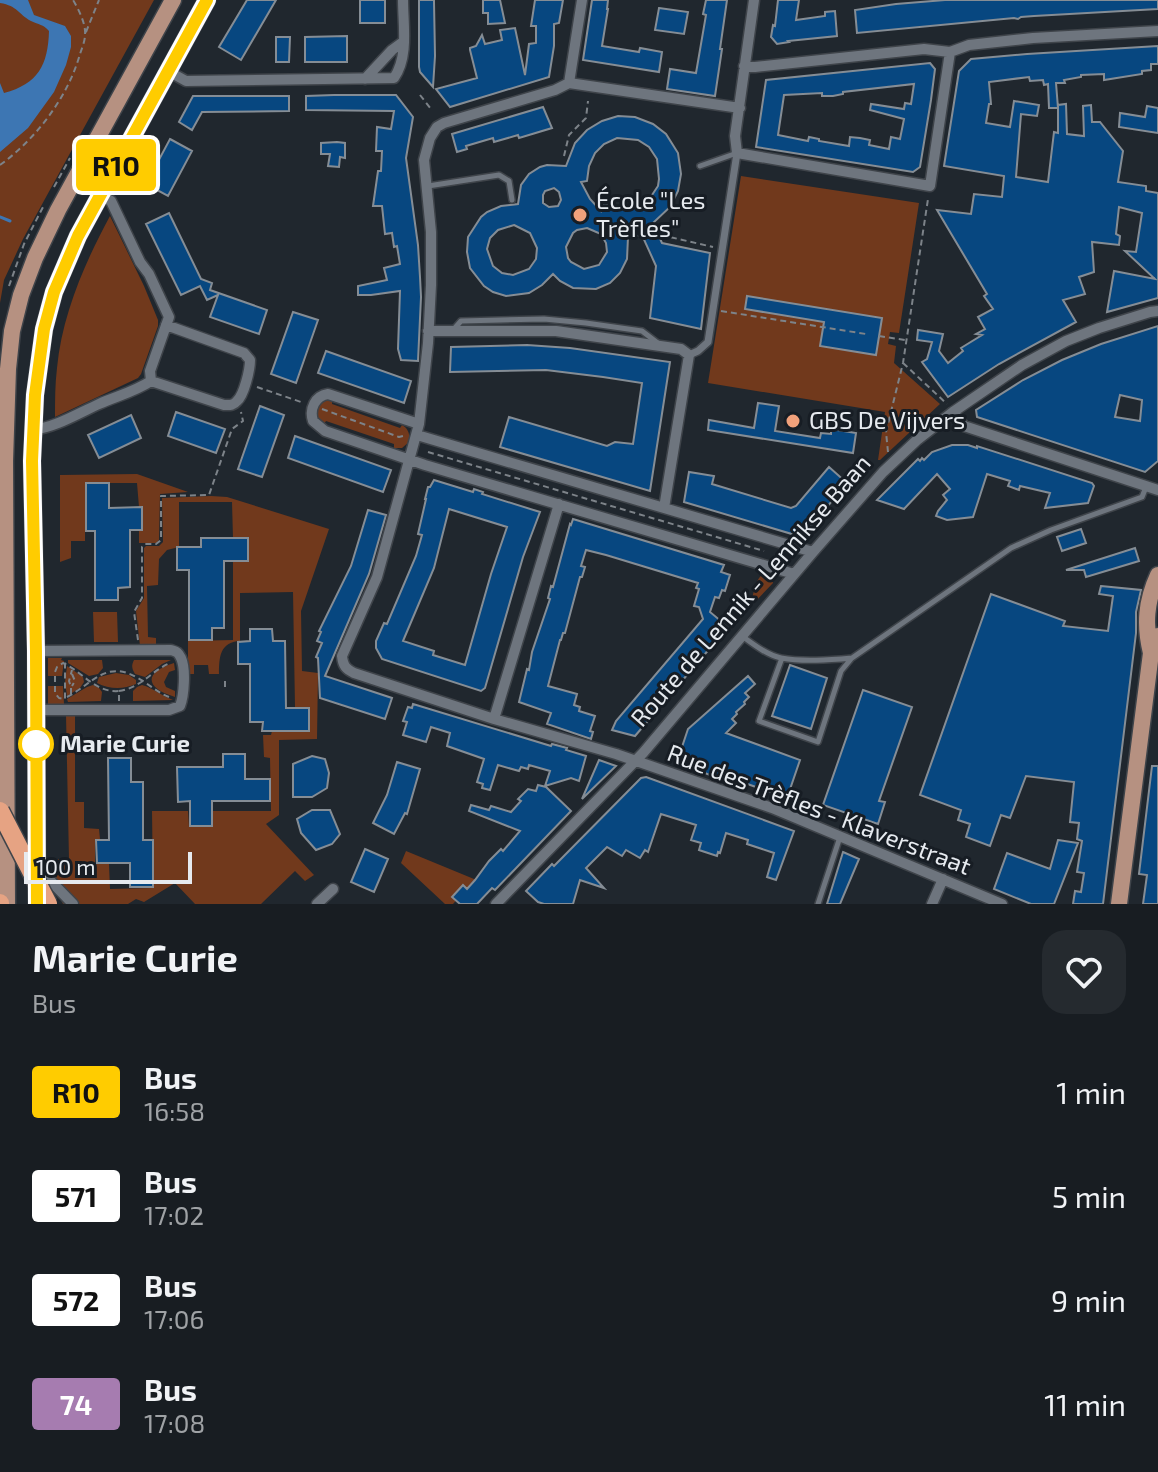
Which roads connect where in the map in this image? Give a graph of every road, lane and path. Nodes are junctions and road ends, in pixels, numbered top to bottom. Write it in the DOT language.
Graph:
graph roads {
  1 [pos="73,0"];
  2 [pos="99,0"];
  3 [pos="173,0"];
  4 [pos="207,0"];
  5 [pos="403,0"];
  6 [pos="582,0"];
  7 [pos="754,0"];
  8 [pos="1158,31"];
  9 [pos="86,34"];
  10 [pos="403,42"];
  11 [pos="950,52"];
  12 [pos="744,66"];
  13 [pos="168,71"];
  14 [pos="365,79"];
  15 [pos="569,83"];
  16 [pos="420,95"];
  17 [pos="588,101"];
  18 [pos="740,108"];
  19 [pos="431,109"];
  20 [pos="737,153"];
  21 [pos="564,156"];
  22 [pos="0,165"];
  23 [pos="700,166"];
  24 [pos="426,186"];
  25 [pos="930,186"];
  26 [pos="100,195"];
  27 [pos="512,200"];
  28 [pos="657,226"];
  29 [pos="671,231"];
  30 [pos="661,235"];
  31 [pos="723,248"];
  32 [pos="713,310"];
  33 [pos="1158,311"];
  34 [pos="166,325"];
  35 [pos="428,331"];
  36 [pos="866,334"];
  37 [pos="879,336"];
  38 [pos="906,340"];
  39 [pos="689,355"];
  40 [pos="903,363"];
  41 [pos="151,381"];
  42 [pos="257,387"];
  43 [pos="301,402"];
  44 [pos="316,407"];
  45 [pos="240,411"];
  46 [pos="953,412"];
  47 [pos="33,430"];
  48 [pos="415,432"];
  49 [pos="431,444"];
  50 [pos="410,459"];
  51 [pos="886,469"];
  52 [pos="544,477"];
  53 [pos="541,486"];
  54 [pos="1146,486"];
  55 [pos="1158,490"];
  56 [pos="539,495"];
  57 [pos="559,504"];
  58 [pos="644,506"];
  59 [pos="664,508"];
  60 [pos="641,515"];
  61 [pos="639,524"];
  62 [pos="5,531"];
  63 [pos="34,531"];
  64 [pos="767,542"];
  65 [pos="764,551"];
  66 [pos="5,552"];
  67 [pos="35,552"];
  68 [pos="813,552"];
  69 [pos="762,560"];
  70 [pos="794,574"];
  71 [pos="1158,575"];
  72 [pos="742,636"];
  73 [pos="1158,636"];
  74 [pos="139,650"];
  75 [pos="36,651"];
  76 [pos="65,651"];
  77 [pos="1151,653"];
  78 [pos="169,658"];
  79 [pos="782,658"];
  80 [pos="852,658"];
  81 [pos="65,664"];
  82 [pos="72,667"];
  83 [pos="142,681"];
  84 [pos="225,681"];
  85 [pos="90,682"];
  86 [pos="225,690"];
  87 [pos="119,691"];
  88 [pos="71,695"];
  89 [pos="65,704"];
  90 [pos="180,706"];
  91 [pos="37,710"];
  92 [pos="117,710"];
  93 [pos="494,719"];
  94 [pos="635,761"];
  95 [pos="0,811"];
  96 [pos="840,835"];
  97 [pos="5,853"];
  98 [pos="37,866"];
  99 [pos="943,879"];
  100 [pos="333,889"];
  101 [pos="7,904"];
  102 [pos="37,904"];
  103 [pos="48,904"];
  104 [pos="73,904"];
  105 [pos="317,904"];
  106 [pos="496,904"];
  107 [pos="818,904"];
  108 [pos="932,904"];
  109 [pos="1002,904"];
  110 [pos="1119,904"];
  1 -- 9 [label="path"];
  2 -- 9 [label="path"];
  3 -- 62 [label="main road"];
  4 -- 13 [label="main road"];
  5 -- 10 [label="street"];
  6 -- 15 [label="street"];
  7 -- 12 [label="street"];
  8 -- 11 [label="street"];
  9 -- 22 [label="path"];
  10 -- 14 [label="street"];
  10 -- 14 [label="street"];
  11 -- 12 [label="street"];
  11 -- 25 [label="street"];
  12 -- 18 [label="street"];
  13 -- 14 [label="street"];
  13 -- 26 [label="main road"];
  15 -- 18 [label="street"];
  15 -- 24 [label="street"];
  16 -- 19 [label="path"];
  17 -- 21 [label="path"];
  18 -- 20 [label="street"];
  20 -- 23 [label="lane"];
  20 -- 25 [label="street"];
  20 -- 31 [label="street"];
  24 -- 27 [label="lane"];
  24 -- 35 [label="street"];
  25 -- 38 [label="path"];
  26 -- 34 [label="street"];
  26 -- 47 [label="main road"];
  28 -- 30 [label="path"];
  29 -- 30 [label="path"];
  30 -- 31 [label="path"];
  31 -- 32 [label="street"];
  32 -- 36 [label="path"];
  32 -- 39 [label="street"];
  33 -- 46 [label="street, Route de Lennik - Lennikse Baan"];
  34 -- 41 [label="street"];
  34 -- 41 [label="street"];
  35 -- 39 [label="street"];
  35 -- 48 [label="street"];
  37 -- 38 [label="path"];
  38 -- 40 [label="path"];
  39 -- 59 [label="street"];
  40 -- 46 [label="path"];
  40 -- 51 [label="path"];
  41 -- 47 [label="street"];
  42 -- 43 [label="path"];
  44 -- 48 [label="path"];
  45 -- 74 [label="path"];
  46 -- 51 [label="street, Route de Lennik - Lennikse Baan"];
  46 -- 54 [label="street"];
  47 -- 63 [label="main road"];
  48 -- 50 [label="street"];
  48 -- 50 [label="street"];
  48 -- 59 [label="street"];
  49 -- 53 [label="path"];
  50 -- 57 [label="street"];
  50 -- 93 [label="street, Rue des Trèfles - Klaverstraat"];
  51 -- 68 [label="street, Route de Lennik - Lennikse Baan"];
  52 -- 53 [label="path"];
  53 -- 56 [label="path"];
  53 -- 60 [label="path"];
  54 -- 55 [label="street"];
  54 -- 80 [label="lane"];
  57 -- 70 [label="street"];
  57 -- 93 [label="street"];
  58 -- 60 [label="path"];
  59 -- 68 [label="street"];
  60 -- 61 [label="path"];
  60 -- 65 [label="path"];
  62 -- 63 [label="main road"];
  62 -- 66 [label="main road"];
  63 -- 67 [label="main road"];
  64 -- 65 [label="path"];
  65 -- 69 [label="path"];
  66 -- 67 [label="main road"];
  66 -- 97 [label="main road"];
  67 -- 75 [label="main road"];
  68 -- 70 [label="street, Route de Lennik - Lennikse Baan"];
  70 -- 72 [label="street, Route de Lennik - Lennikse Baan"];
  71 -- 77 [label="main road"];
  72 -- 79 [label="lane"];
  72 -- 94 [label="street, Route de Lennik - Lennikse Baan"];
  73 -- 77 [label="main road"];
  74 -- 76 [label="street"];
  74 -- 90 [label="street"];
  75 -- 76 [label="street"];
  75 -- 91 [label="main road"];
  76 -- 81 [label="path"];
  77 -- 110 [label="main road"];
  78 -- 83 [label="path"];
  79 -- 80 [label="lane"];
  79 -- 80 [label="lane"];
  81 -- 82 [label="path"];
  81 -- 89 [label="path"];
  81 -- 89 [label="path"];
  82 -- 85 [label="path"];
  82 -- 88 [label="path"];
  83 -- 85 [label="path"];
  83 -- 87 [label="path"];
  83 -- 90 [label="path"];
  84 -- 86 [label="path"];
  85 -- 87 [label="path"];
  85 -- 88 [label="path"];
  87 -- 92 [label="path"];
  88 -- 89 [label="path"];
  89 -- 91 [label="street"];
  89 -- 92 [label="street"];
  90 -- 92 [label="street"];
  91 -- 98 [label="main road"];
  93 -- 94 [label="street, Rue des Trèfles - Klaverstraat"];
  94 -- 96 [label="street, Rue des Trèfles - Klaverstraat"];
  94 -- 106 [label="street, Route de Lennik - Lennikse Baan"];
  95 -- 103 [label="highway, bridge"];
  96 -- 99 [label="street, Rue des Trèfles - Klaverstraat"];
  96 -- 107 [label="lane"];
  97 -- 98 [label="street"];
  97 -- 101 [label="main road"];
  98 -- 102 [label="main road"];
  98 -- 104 [label="street"];
  99 -- 108 [label="street"];
  99 -- 109 [label="street, Rue des Trèfles - Klaverstraat"];
  100 -- 105 [label="street"];
}
